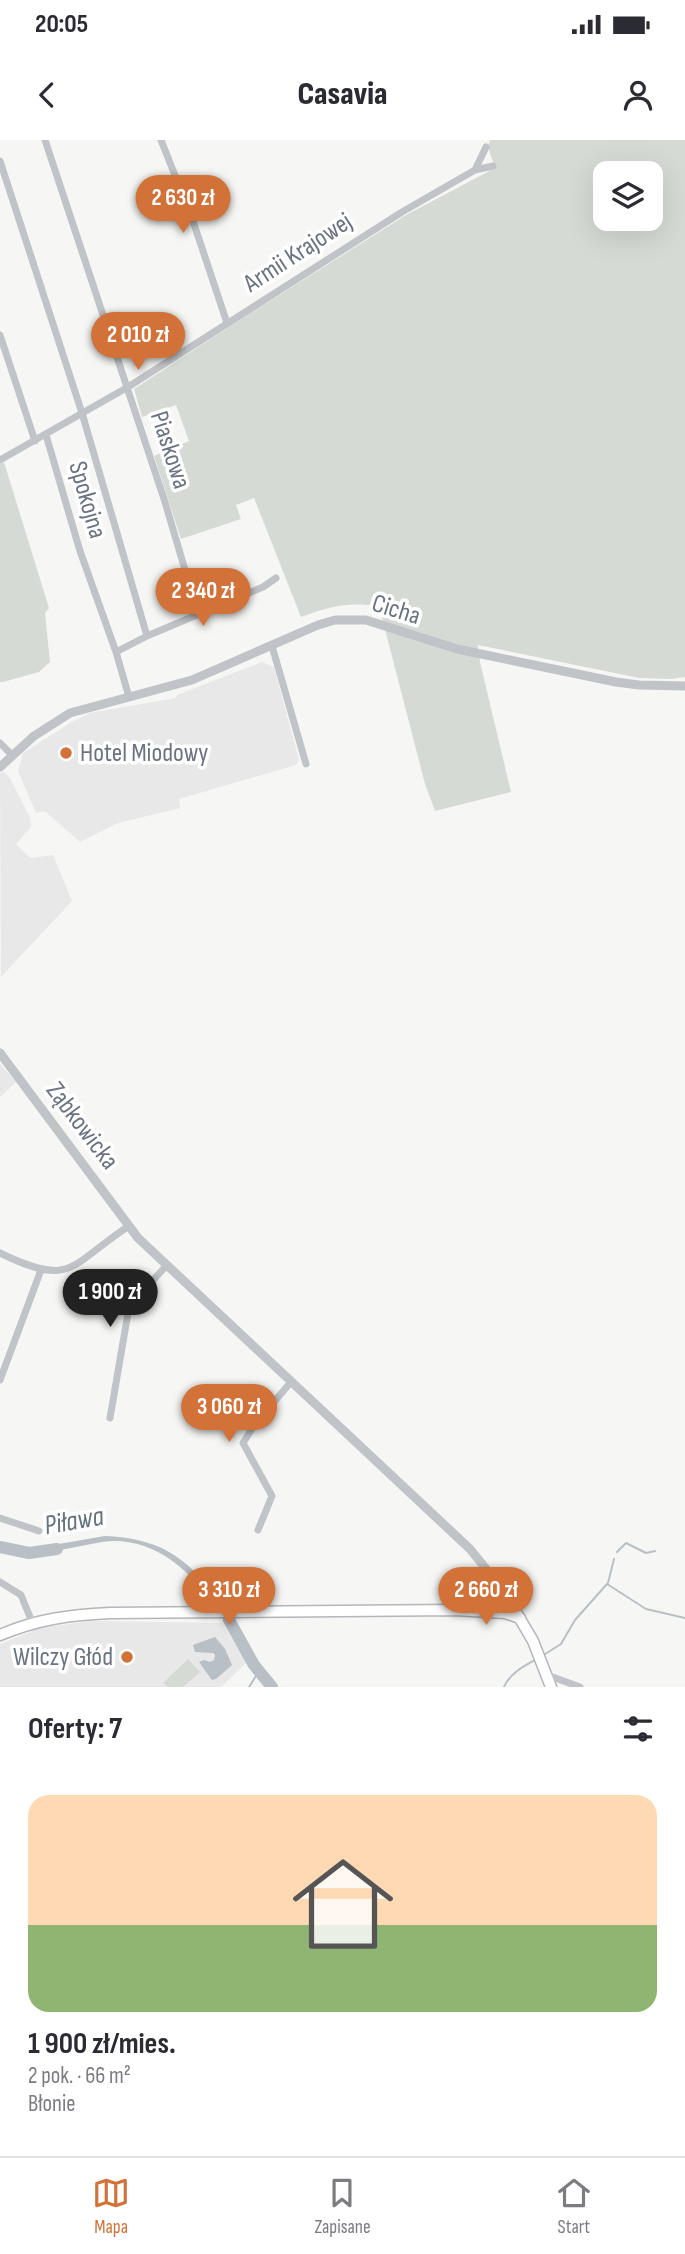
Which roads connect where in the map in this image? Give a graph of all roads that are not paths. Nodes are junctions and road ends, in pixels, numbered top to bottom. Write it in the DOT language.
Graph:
graph roads {
  1 [pos="45,140"];
  2 [pos="161,140"];
  3 [pos="486,147"];
  4 [pos="0,161"];
  5 [pos="493,166"];
  6 [pos="475,170"];
  7 [pos="227,323"];
  8 [pos="0,335"];
  9 [pos="128,387"];
  10 [pos="82,413"];
  11 [pos="47,435"];
  12 [pos="35,441"];
  13 [pos="0,460"];
  14 [pos="276,578"];
  15 [pos="198,614"];
  16 [pos="147,636"];
  17 [pos="272,646"];
  18 [pos="116,652"];
  19 [pos="685,686"];
  20 [pos="129,697"];
  21 [pos="0,743"];
  22 [pos="12,755"];
  23 [pos="306,764"];
  24 [pos="0,767"];
  25 [pos="0,1053"];
  26 [pos="129,1226"];
  27 [pos="0,1253"];
  28 [pos="166,1266"];
  29 [pos="41,1270"];
  30 [pos="0,1380"];
  31 [pos="291,1382"];
  32 [pos="110,1418"];
  33 [pos="0,1518"];
  34 [pos="258,1530"];
  35 [pos="39,1531"];
  36 [pos="0,1582"];
  37 [pos="506,1594"];
  38 [pos="455,1610"];
  39 [pos="486,1611"];
  40 [pos="520,1618"];
  41 [pos="32,1622"];
  42 [pos="0,1635"];
  43 [pos="547,1675"];
  44 [pos="551,1687"];
  45 [pos="580,1687"];
  1 -- 9 [label="street, Piaskowa"];
  2 -- 7 [label="street"];
  3 -- 6 [label="street"];
  4 -- 10 [label="street"];
  5 -- 6 [label="street, Armii Krajowej"];
  6 -- 7 [label="street, Armii Krajowej"];
  7 -- 9 [label="street, Armii Krajowej"];
  8 -- 12 [label="street"];
  9 -- 10 [label="street, Armii Krajowej"];
  9 -- 15 [label="street, Piaskowa"];
  10 -- 11 [label="street, Armii Krajowej"];
  10 -- 16 [label="street"];
  11 -- 12 [label="street, Armii Krajowej"];
  11 -- 18 [label="street, Spokojna"];
  12 -- 13 [label="street, Armii Krajowej"];
  14 -- 15 [label="street"];
  15 -- 16 [label="street"];
  16 -- 18 [label="street"];
  17 -- 19 [label="street, Cicha"];
  17 -- 20 [label="street, Cicha"];
  17 -- 23 [label="street"];
  18 -- 20 [label="street, Spokojna"];
  20 -- 22 [label="street, Cicha"];
  21 -- 22 [label="street"];
  22 -- 24 [label="street, Cicha"];
  25 -- 26 [label="street, Ząbkowicka"];
  26 -- 28 [label="street, Ząbkowicka"];
  26 -- 29 [label="street"];
  27 -- 29 [label="street"];
  28 -- 31 [label="street, Ząbkowicka"];
  28 -- 32 [label="street"];
  29 -- 30 [label="street"];
  31 -- 34 [label="street"];
  31 -- 37 [label="street, Ząbkowicka"];
  33 -- 35 [label="street"];
  36 -- 41 [label="street"];
  37 -- 38 [label="main road"];
  37 -- 39 [label="main road"];
  37 -- 40 [label="main road"];
  38 -- 39 [label="main road"];
  38 -- 41 [label="main road"];
  39 -- 40 [label="main road"];
  40 -- 43 [label="main road"];
  41 -- 42 [label="main road"];
  43 -- 44 [label="main road"];
  43 -- 45 [label="street"];
}
